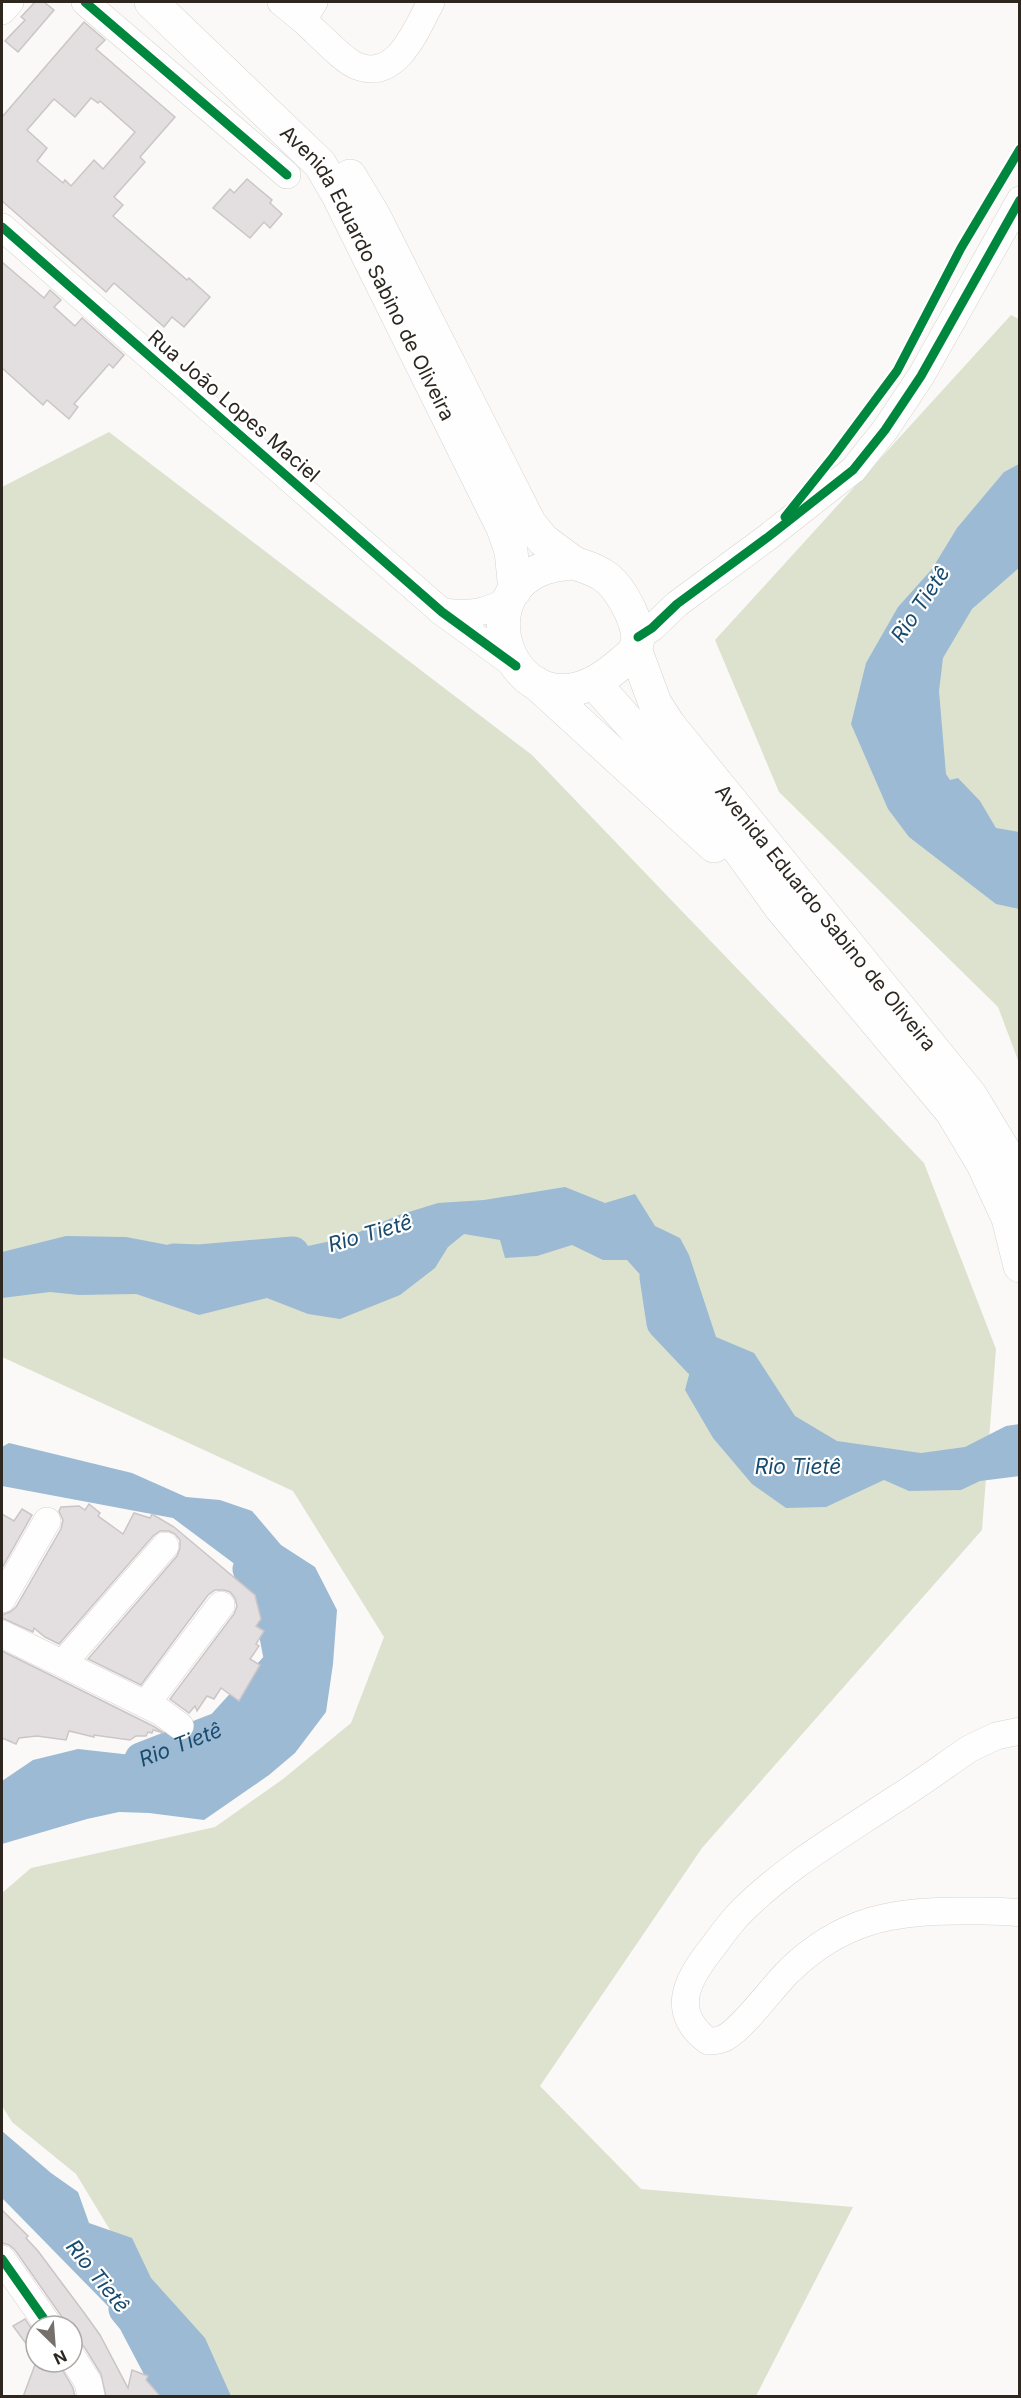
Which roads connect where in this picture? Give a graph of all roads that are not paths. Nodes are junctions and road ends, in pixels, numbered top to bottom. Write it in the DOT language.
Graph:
graph roads {
  1 [pos="10,2"];
  2 [pos="85,2"];
  3 [pos="151,2"];
  4 [pos="180,2"];
  5 [pos="281,2"];
  6 [pos="430,2"];
  7 [pos="2,11"];
  8 [pos="308,11"];
  9 [pos="287,175"];
  10 [pos="1020,200"];
  11 [pos="2,227"];
  12 [pos="574,563"];
  13 [pos="512,595"];
  14 [pos="442,612"];
  15 [pos="634,633"];
  16 [pos="526,675"];
  17 [pos="595,684"];
  18 [pos="781,908"];
  19 [pos="1020,1185"];
  20 [pos="1020,1266"];
  21 [pos="47,1521"];
  22 [pos="165,1546"];
  23 [pos="2,1599"];
  24 [pos="221,1605"];
  25 [pos="2,1634"];
  26 [pos="63,1662"];
  27 [pos="146,1704"];
  28 [pos="180,1726"];
  29 [pos="1020,1731"];
  30 [pos="1020,1913"];
  31 [pos="2,2259"];
  32 [pos="41,2314"];
  33 [pos="83,2374"];
  34 [pos="91,2397"];
  1 -- 7 [label="street"];
  2 -- 9 [label="street"];
  3 -- 13 [label="main road, Avenida Eduardo Sabino de Oliveira"];
  4 -- 12 [label="main road, Avenida Eduardo Sabino de Oliveira"];
  5 -- 8 [label="street"];
  6 -- 8 [label="street"];
  10 -- 15 [label="street"];
  11 -- 14 [label="street, Rua João Lopes Maciel"];
  12 -- 13 [label="main road"];
  12 -- 15 [label="main road"];
  13 -- 14 [label="street"];
  13 -- 16 [label="main road"];
  14 -- 16 [label="street, Rua João Lopes Maciel"];
  15 -- 17 [label="main road"];
  15 -- 19 [label="main road, Avenida Eduardo Sabino de Oliveira"];
  16 -- 17 [label="main road"];
  16 -- 18 [label="main road"];
  17 -- 18 [label="main road"];
  18 -- 20 [label="main road, Avenida Eduardo Sabino de Oliveira"];
  21 -- 23 [label="street"];
  22 -- 26 [label="street"];
  24 -- 27 [label="street"];
  25 -- 26 [label="street"];
  26 -- 27 [label="street"];
  27 -- 28 [label="street"];
  29 -- 30 [label="street"];
  31 -- 32 [label="street"];
  33 -- 34 [label="street"];
}
